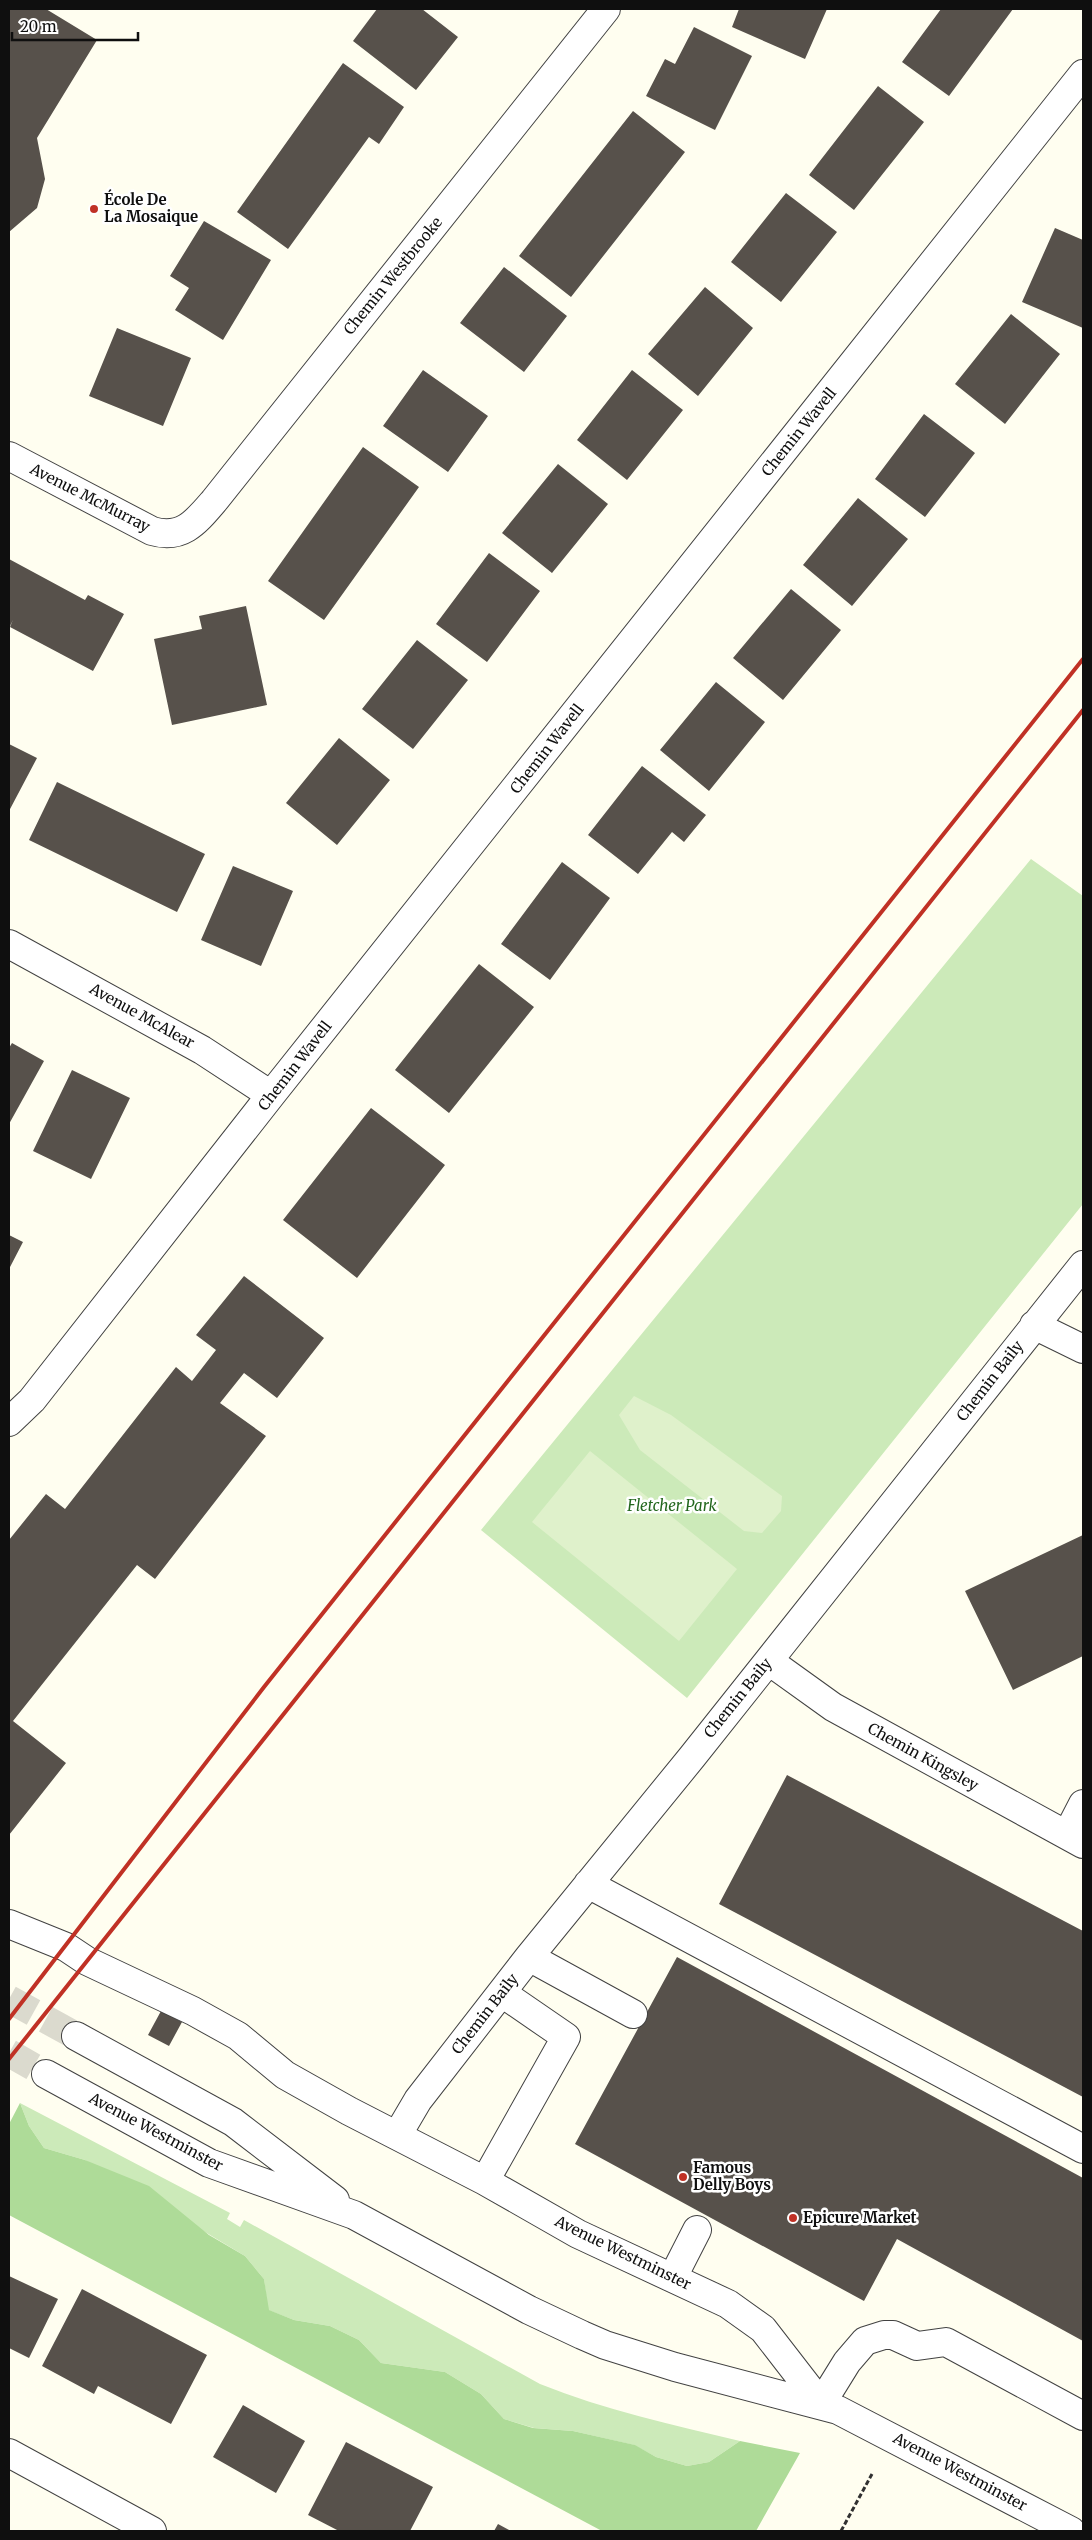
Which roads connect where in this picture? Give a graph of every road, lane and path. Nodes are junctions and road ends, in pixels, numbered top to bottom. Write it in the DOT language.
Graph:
graph roads {
  1 [pos="606,9"];
  2 [pos="1083,74"];
  3 [pos="9,456"];
  4 [pos="172,535"];
  5 [pos="9,944"];
  6 [pos="271,1095"];
  7 [pos="1083,1265"];
  8 [pos="1034,1325"];
  9 [pos="1083,1349"];
  10 [pos="9,1422"];
  11 [pos="769,1661"];
  12 [pos="1083,1804"];
  13 [pos="1075,1840"];
  14 [pos="588,1884"];
  15 [pos="9,1924"];
  16 [pos="529,1957"];
  17 [pos="502,1993"];
  18 [pos="633,2014"];
  19 [pos="76,2036"];
  20 [pos="46,2074"];
  21 [pos="398,2134"];
  22 [pos="1083,2149"];
  23 [pos="485,2181"];
  24 [pos="354,2215"];
  25 [pos="697,2230"];
  26 [pos="673,2277"];
  27 [pos="821,2404"];
  28 [pos="1083,2416"];
  29 [pos="9,2453"];
  30 [pos="872,2474"];
  31 [pos="152,2531"];
  32 [pos="842,2531"];
  33 [pos="1071,2531"];
  1 -- 4 [label="street, Chemin Westbrooke"];
  2 -- 6 [label="street, Chemin Wavell"];
  3 -- 4 [label="street, Avenue McMurray"];
  5 -- 6 [label="street, Avenue McAlear"];
  6 -- 10 [label="street, Chemin Wavell"];
  7 -- 8 [label="street, Chemin Baily"];
  8 -- 9 [label="street"];
  8 -- 11 [label="street, Chemin Baily"];
  11 -- 13 [label="street, Chemin Kingsley"];
  11 -- 14 [label="street, Chemin Baily"];
  12 -- 13 [label="street"];
  14 -- 16 [label="street, Chemin Baily"];
  14 -- 22 [label="street"];
  15 -- 21 [label="street, Avenue Westminster"];
  16 -- 17 [label="street, Chemin Baily"];
  16 -- 18 [label="street"];
  17 -- 21 [label="street, Chemin Baily"];
  17 -- 23 [label="street"];
  19 -- 24 [label="street, Avenue Westminster"];
  20 -- 24 [label="street, Avenue Westminster"];
  21 -- 23 [label="street, Avenue Westminster"];
  23 -- 26 [label="street, Avenue Westminster"];
  24 -- 27 [label="street, Avenue Westminster"];
  25 -- 26 [label="street"];
  26 -- 27 [label="street, Avenue Westminster"];
  27 -- 28 [label="street"];
  27 -- 33 [label="street, Avenue Westminster"];
  29 -- 31 [label="street"];
  30 -- 32 [label="path"];
}
